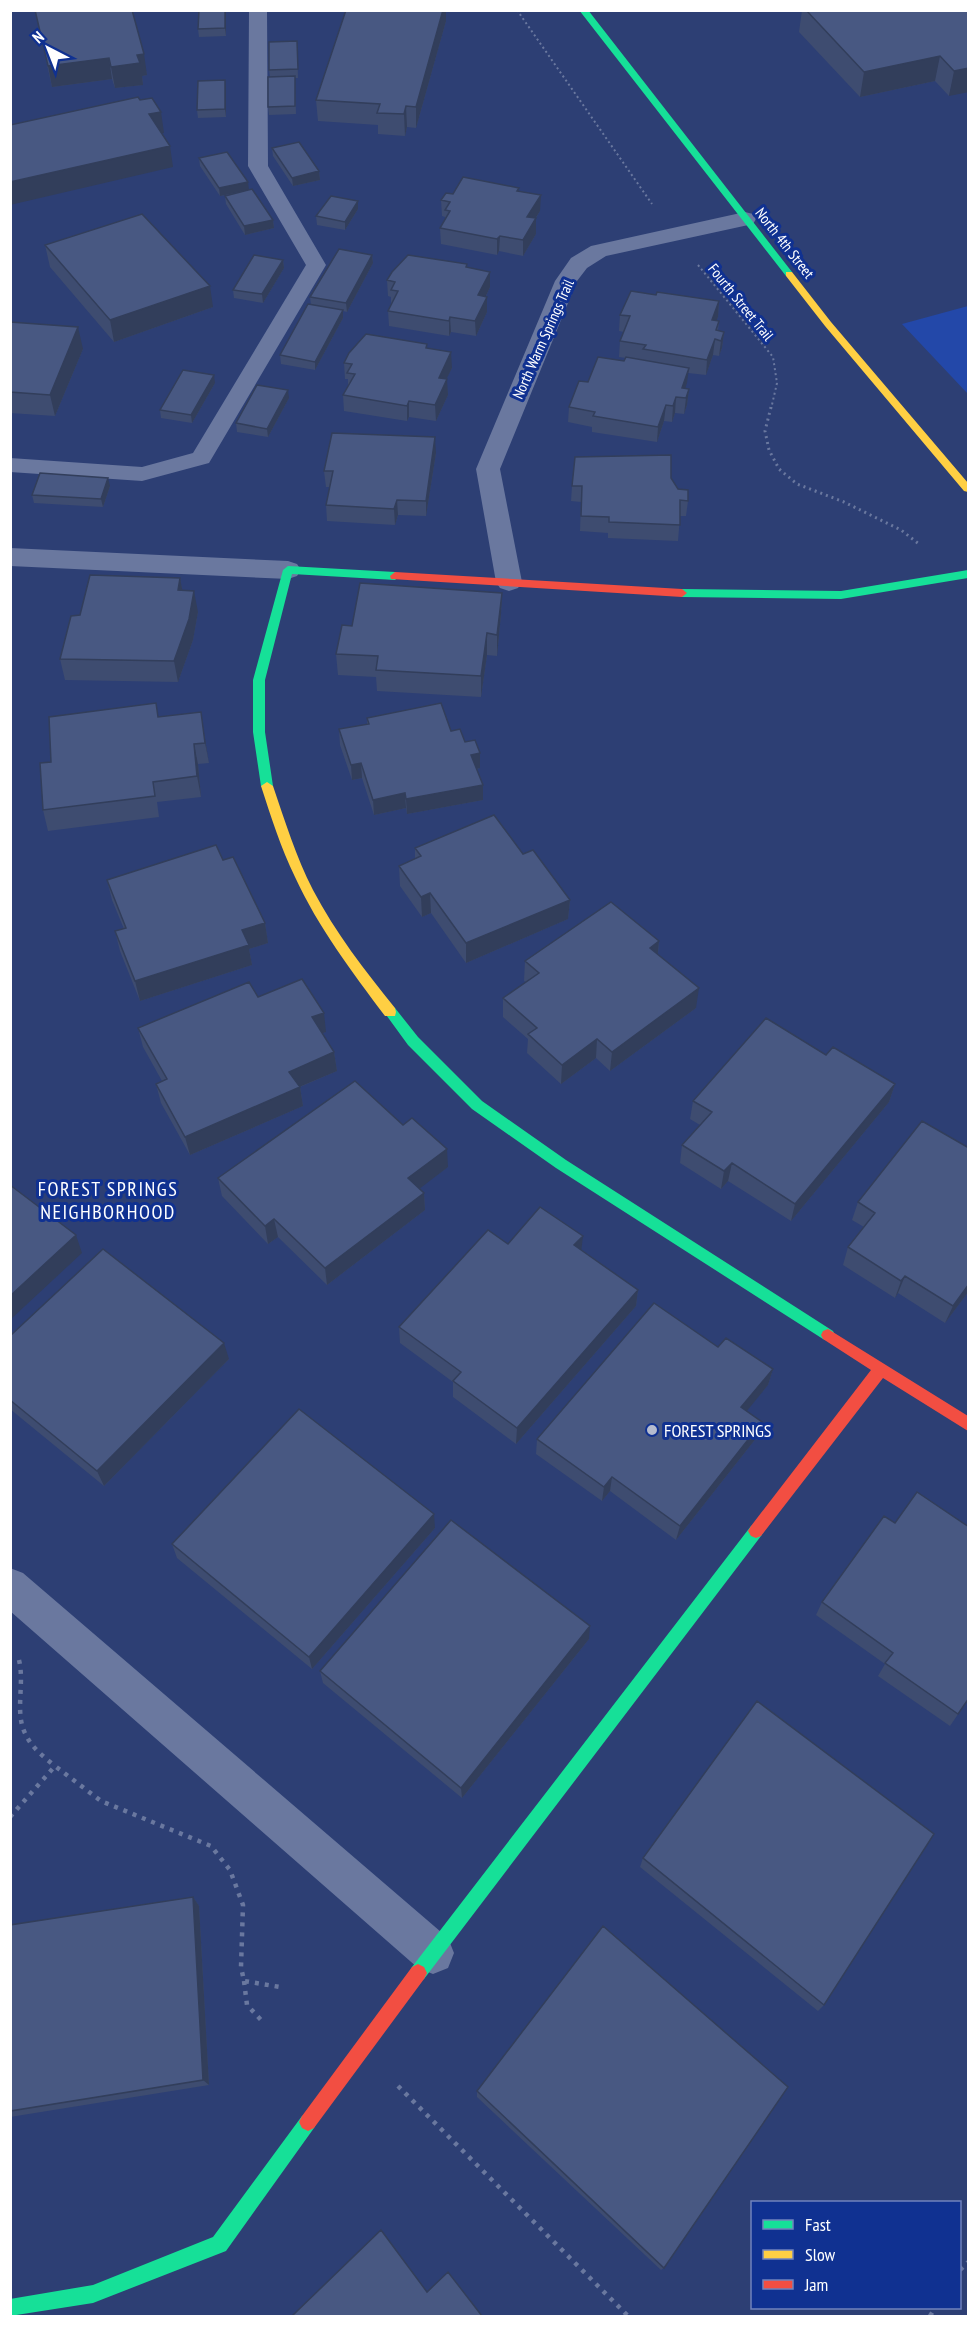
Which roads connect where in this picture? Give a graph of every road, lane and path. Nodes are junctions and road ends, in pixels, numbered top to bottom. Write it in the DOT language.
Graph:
graph roads {
  1 [pos="258,10"];
  2 [pos="517,10"];
  3 [pos="583,10"];
  4 [pos="745,219"];
  5 [pos="673,234"];
  6 [pos="10,465"];
  7 [pos="969,489"];
  8 [pos="10,557"];
  9 [pos="288,570"];
  10 [pos="964,576"];
  11 [pos="509,582"];
  12 [pos="882,1369"];
  13 [pos="969,1424"];
  14 [pos="10,1586"];
  15 [pos="18,1656"];
  16 [pos="55,1766"];
  17 [pos="10,1817"];
  18 [pos="433,1953"];
  19 [pos="244,1981"];
  20 [pos="280,1987"];
  21 [pos="263,2022"];
  22 [pos="361,2050"];
  23 [pos="10,2309"];
  24 [pos="628,2316"];
  1 -- 6 [label="lane"];
  2 -- 5 [label="path, Fourth Street Trail"];
  3 -- 4 [label="street, North 4th Street"];
  4 -- 5 [label="street, North Warm Springs Trail"];
  4 -- 7 [label="street, North 4th Street"];
  5 -- 10 [label="path, Fourth Street Trail"];
  5 -- 11 [label="street, North Warm Springs Trail"];
  8 -- 9 [label="street"];
  9 -- 11 [label="street"];
  9 -- 12 [label="street"];
  10 -- 11 [label="street"];
  12 -- 13 [label="street"];
  12 -- 18 [label="street"];
  14 -- 18 [label="street"];
  15 -- 16 [label="path"];
  16 -- 17 [label="path"];
  16 -- 19 [label="path"];
  18 -- 22 [label="street"];
  19 -- 20 [label="path"];
  19 -- 21 [label="path"];
  22 -- 23 [label="street"];
  22 -- 24 [label="path"];
}
